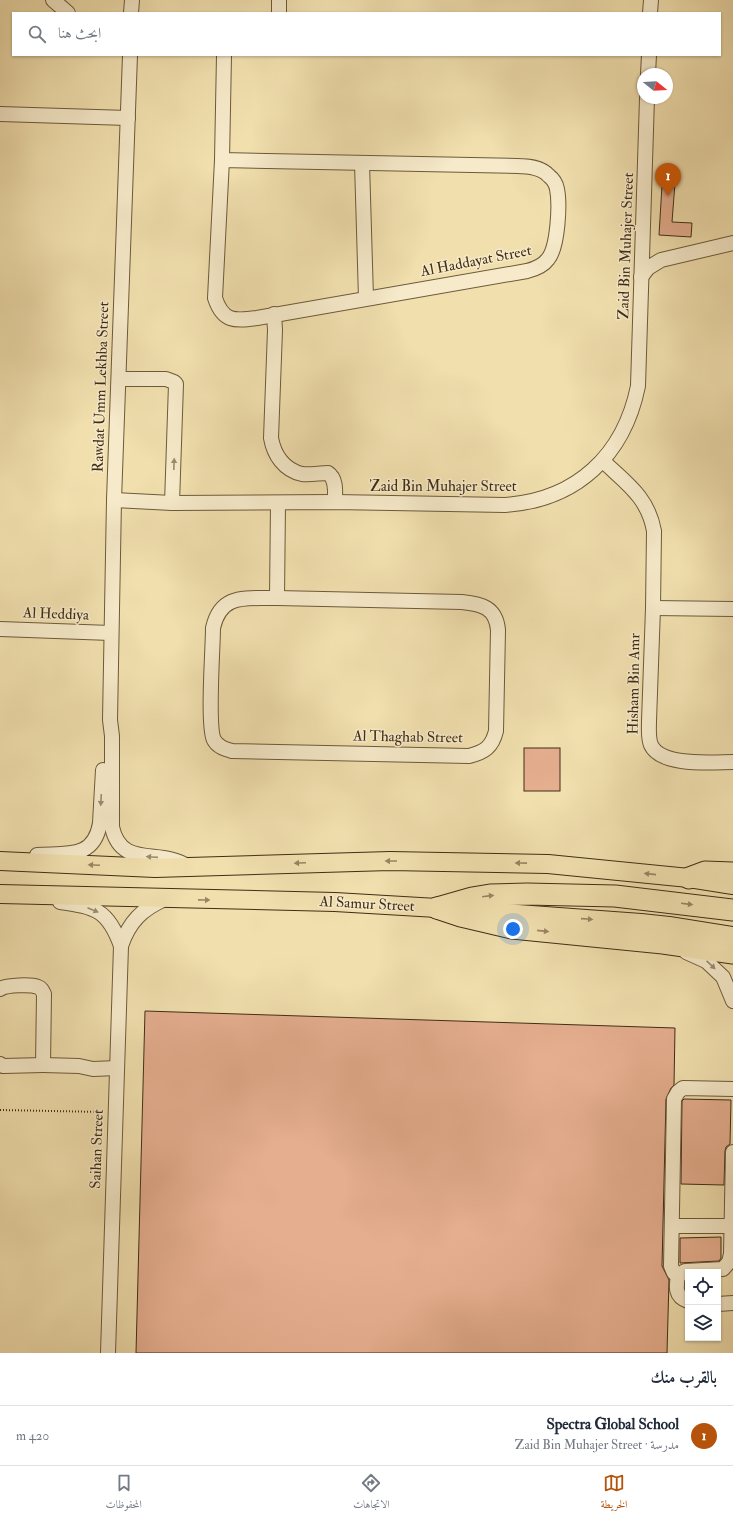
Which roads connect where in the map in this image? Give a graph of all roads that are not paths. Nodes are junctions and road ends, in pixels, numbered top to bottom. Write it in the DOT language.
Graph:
graph roads {
  1 [pos="53,0"];
  2 [pos="132,0"];
  3 [pos="280,0"];
  4 [pos="651,0"];
  5 [pos="67,12"];
  6 [pos="131,12"];
  7 [pos="279,12"];
  8 [pos="650,12"];
  9 [pos="130,56"];
  10 [pos="224,56"];
  11 [pos="649,56"];
  12 [pos="648,68"];
  13 [pos="647,104"];
  14 [pos="0,114"];
  15 [pos="128,118"];
  16 [pos="222,160"];
  17 [pos="362,163"];
  18 [pos="733,243"];
  19 [pos="641,277"];
  20 [pos="366,298"];
  21 [pos="274,314"];
  22 [pos="119,378"];
  23 [pos="603,461"];
  24 [pos="114,500"];
  25 [pos="335,502"];
  26 [pos="172,503"];
  27 [pos="278,503"];
  28 [pos="277,598"];
  29 [pos="653,608"];
  30 [pos="733,609"];
  31 [pos="0,629"];
  32 [pos="111,634"];
  33 [pos="110,720"];
  34 [pos="733,762"];
  35 [pos="0,861"];
  36 [pos="19,861"];
  37 [pos="189,868"];
  38 [pos="733,873"];
  39 [pos="689,878"];
  40 [pos="733,885"];
  41 [pos="0,894"];
  42 [pos="165,899"];
  43 [pos="436,908"];
  44 [pos="733,910"];
  45 [pos="733,936"];
  46 [pos="663,943"];
  47 [pos="121,946"];
  48 [pos="733,953"];
  49 [pos="0,989"];
  50 [pos="733,1001"];
  51 [pos="0,1064"];
  52 [pos="117,1064"];
  53 [pos="43,1066"];
  54 [pos="733,1089"];
  55 [pos="733,1152"];
  56 [pos="672,1226"];
  57 [pos="732,1226"];
  58 [pos="678,1276"];
  59 [pos="685,1300"];
  60 [pos="733,1303"];
  61 [pos="721,1304"];
  62 [pos="108,1353"];
  1 -- 5 [label="street"];
  2 -- 6 [label="street"];
  3 -- 7 [label="street"];
  4 -- 8 [label="street"];
  9 -- 15 [label="street, Rawdat Umm Lekhba Street"];
  10 -- 16 [label="street, Al Haddayat Street"];
  11 -- 12 [label="street"];
  13 -- 19 [label="street, Zaid Bin Muhajer Street"];
  14 -- 15 [label="street"];
  15 -- 22 [label="street, Rawdat Umm Lekhba Street"];
  16 -- 17 [label="street, Al Haddayat Street"];
  16 -- 21 [label="street, Al Haddayat Street"];
  17 -- 20 [label="street"];
  17 -- 20 [label="street, Al Haddayat Street"];
  18 -- 19 [label="street"];
  19 -- 23 [label="street, Zaid Bin Muhajer Street"];
  20 -- 21 [label="street, Al Haddayat Street"];
  21 -- 25 [label="street"];
  22 -- 24 [label="street, Rawdat Umm Lekhba Street"];
  26 -- 22 [label="street, one-way"];
  23 -- 25 [label="street, Zaid Bin Muhajer Street"];
  23 -- 29 [label="street, Hisham Bin Amr"];
  24 -- 26 [label="street, Zaid Bin Muhajer Street"];
  24 -- 32 [label="street, Rawdat Umm Lekhba Street"];
  25 -- 27 [label="street, Zaid Bin Muhajer Street"];
  26 -- 27 [label="street, Zaid Bin Muhajer Street"];
  27 -- 28 [label="street"];
  28 -- 28 [label="street, Al Thaghab Street"];
  29 -- 30 [label="street"];
  29 -- 34 [label="street, Hisham Bin Amr"];
  31 -- 32 [label="street, Al Heddiya"];
  32 -- 33 [label="street, Rawdat Umm Lekhba Street"];
  33 -- 36 [label="street, Rawdat Umm Lekhba Street, one-way"];
  37 -- 33 [label="street, Rawdat Umm Lekhba Street, one-way"];
  35 -- 36 [label="main road"];
  37 -- 36 [label="main road, one-way"];
  39 -- 37 [label="main road, one-way"];
  38 -- 39 [label="highway"];
  39 -- 40 [label="main road"];
  41 -- 42 [label="main road, Al Samur Street"];
  41 -- 47 [label="street, Saihan Street, one-way"];
  42 -- 43 [label="main road, Al Samur Street, one-way"];
  42 -- 47 [label="street, Saihan Street"];
  43 -- 44 [label="highway, one-way"];
  43 -- 45 [label="main road, Al Samur Street, one-way"];
  43 -- 46 [label="highway, one-way"];
  46 -- 48 [label="highway"];
  46 -- 50 [label="street, one-way"];
  47 -- 52 [label="street, Saihan Street"];
  49 -- 53 [label="street"];
  51 -- 53 [label="street"];
  52 -- 53 [label="street"];
  52 -- 62 [label="street, Saihan Street"];
  54 -- 56 [label="street"];
  55 -- 57 [label="street"];
  56 -- 57 [label="street"];
  56 -- 58 [label="street"];
  57 -- 58 [label="street"];
  58 -- 59 [label="street"];
  60 -- 61 [label="street"];
}
